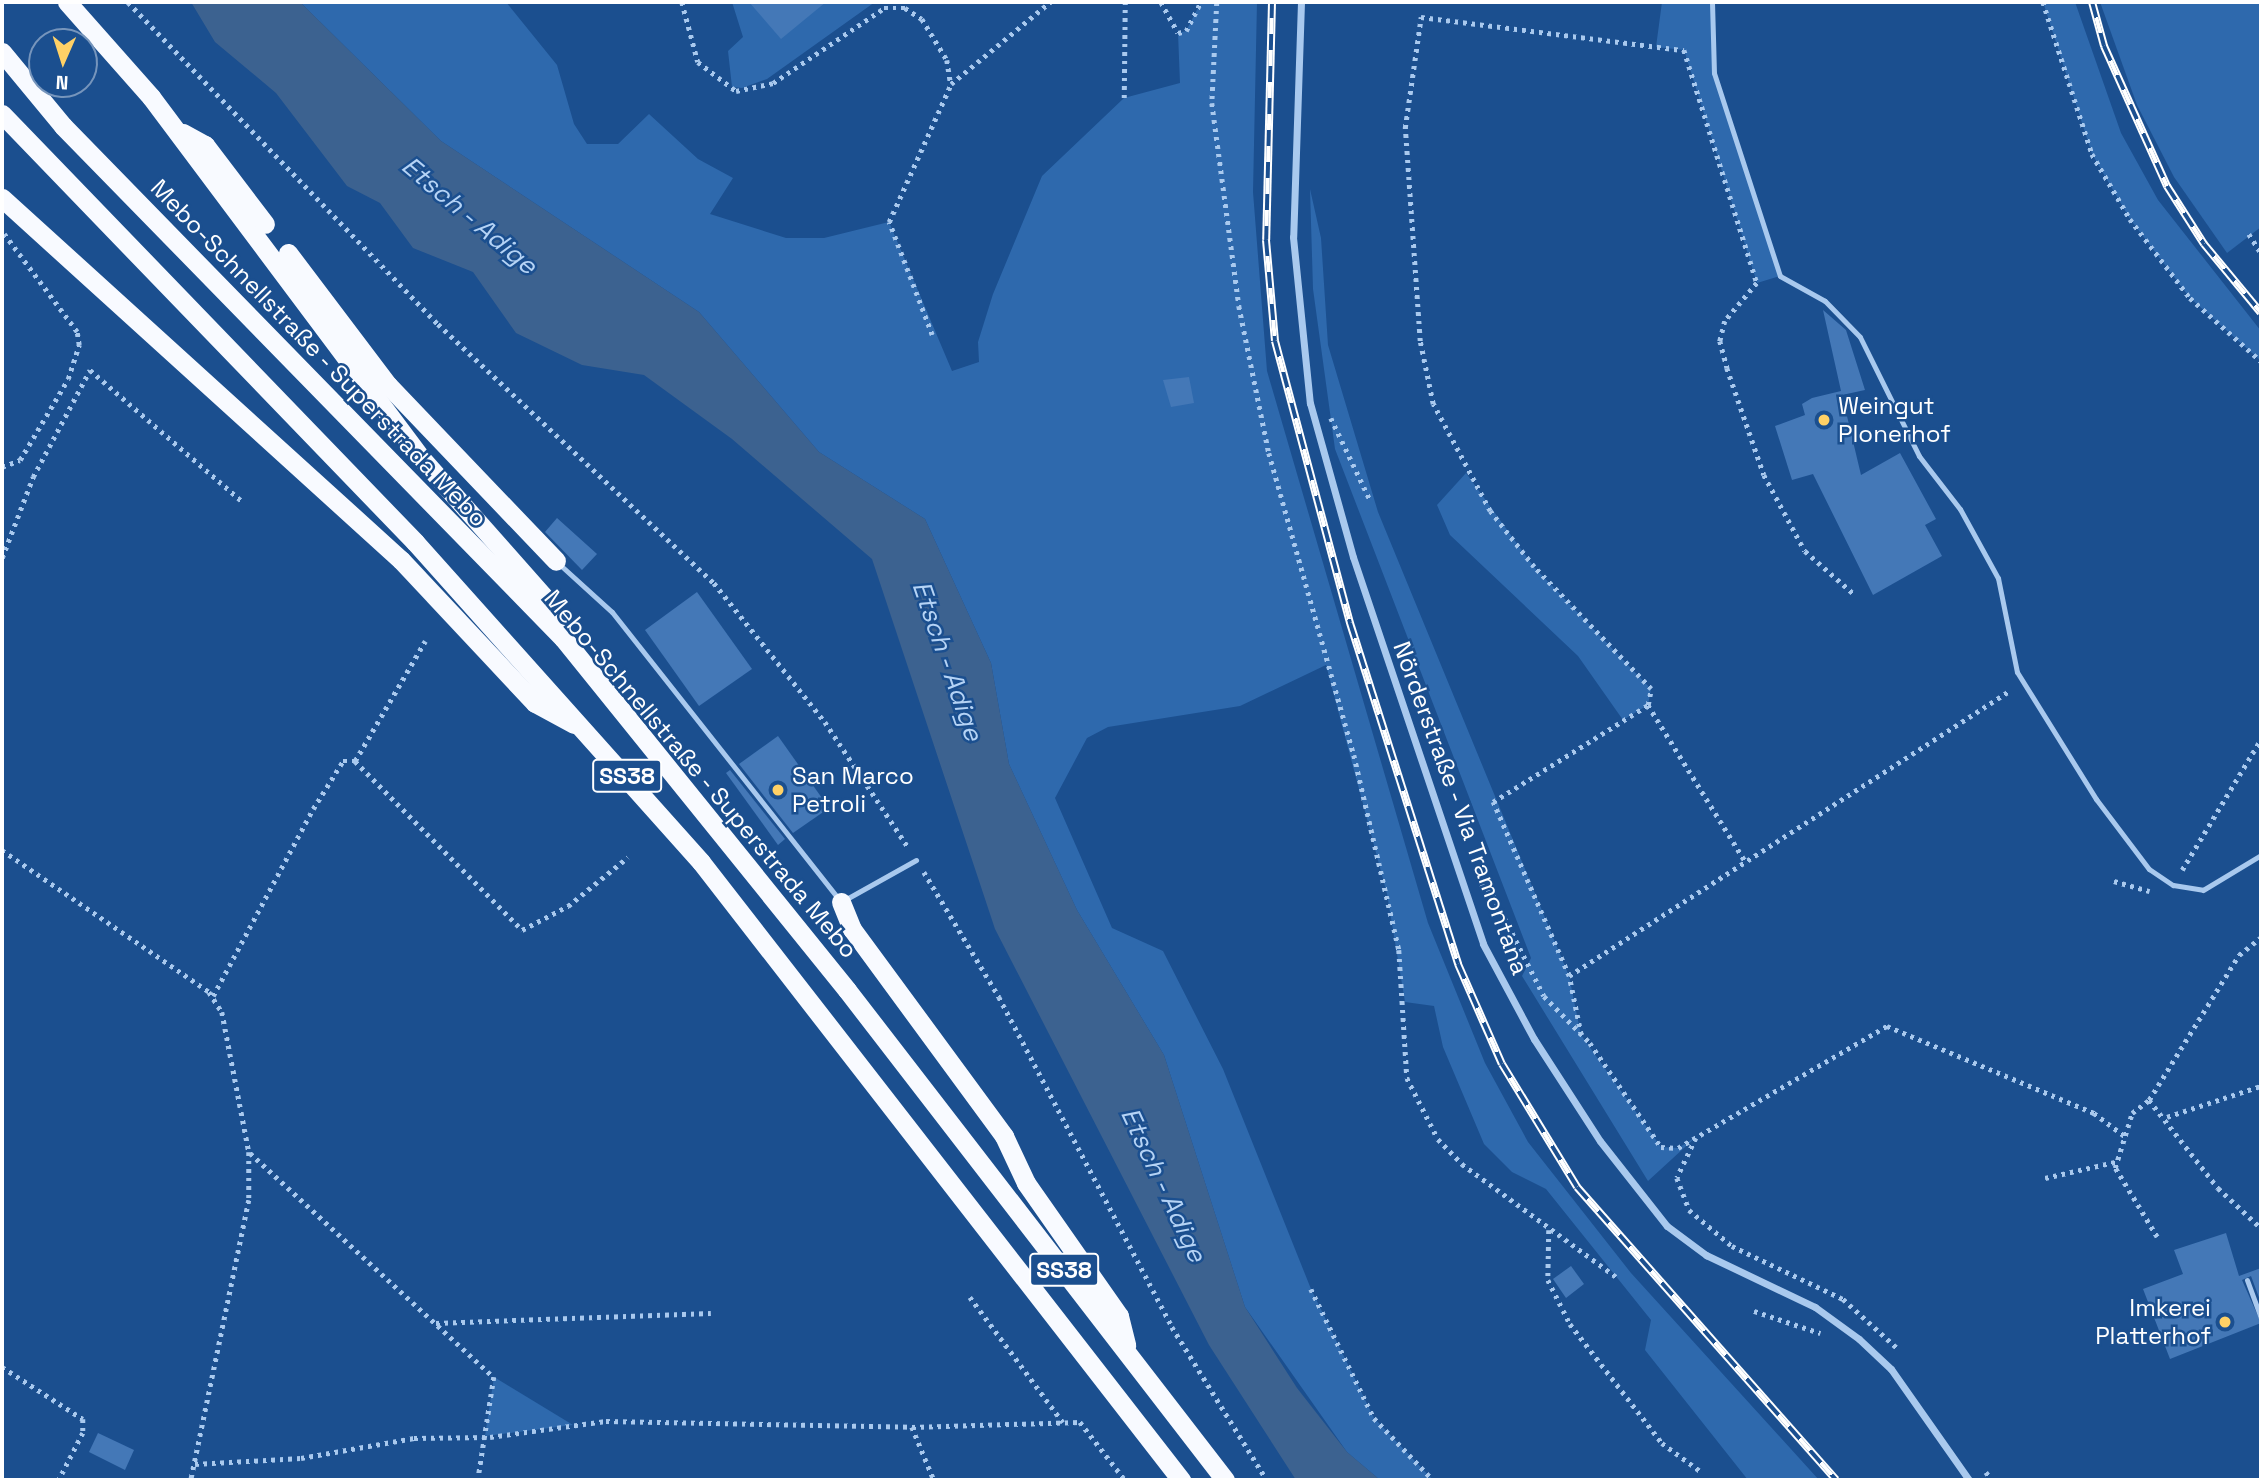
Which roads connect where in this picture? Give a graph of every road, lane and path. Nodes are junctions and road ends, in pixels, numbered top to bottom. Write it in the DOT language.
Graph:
graph roads {
  1 [pos="67,2"];
  2 [pos="128,2"];
  3 [pos="682,2"];
  4 [pos="1050,2"];
  5 [pos="1125,2"];
  6 [pos="1161,2"];
  7 [pos="1201,2"];
  8 [pos="1217,2"];
  9 [pos="1301,2"];
  10 [pos="1712,2"];
  11 [pos="2043,2"];
  12 [pos="2,52"];
  13 [pos="951,85"];
  14 [pos="1124,99"];
  15 [pos="6,119"];
  16 [pos="175,129"];
  17 [pos="2,198"];
  18 [pos="2,231"];
  19 [pos="2249,234"];
  20 [pos="2261,253"];
  21 [pos="932,335"];
  22 [pos="2261,361"];
  23 [pos="1310,403"];
  24 [pos="2,467"];
  25 [pos="243,502"];
  26 [pos="1371,502"];
  27 [pos="2,558"];
  28 [pos="556,561"];
  29 [pos="1855,594"];
  30 [pos="563,638"];
  31 [pos="425,641"];
  32 [pos="2024,682"];
  33 [pos="1648,705"];
  34 [pos="587,730"];
  35 [pos="2261,739"];
  36 [pos="355,761"];
  37 [pos="2,850"];
  38 [pos="2261,855"];
  39 [pos="628,857"];
  40 [pos="916,860"];
  41 [pos="1745,862"];
  42 [pos="1457,863"];
  43 [pos="2173,885"];
  44 [pos="841,902"];
  45 [pos="2261,937"];
  46 [pos="1569,976"];
  47 [pos="213,996"];
  48 [pos="1581,1035"];
  49 [pos="2261,1086"];
  50 [pos="2149,1100"];
  51 [pos="2167,1117"];
  52 [pos="2124,1136"];
  53 [pos="249,1152"];
  54 [pos="2115,1162"];
  55 [pos="2045,1178"];
  56 [pos="2261,1228"];
  57 [pos="1549,1230"];
  58 [pos="2157,1237"];
  59 [pos="1618,1278"];
  60 [pos="2247,1280"];
  61 [pos="1311,1289"];
  62 [pos="970,1297"];
  63 [pos="1754,1311"];
  64 [pos="710,1313"];
  65 [pos="2261,1318"];
  66 [pos="435,1323"];
  67 [pos="1859,1339"];
  68 [pos="1128,1353"];
  69 [pos="2,1367"];
  70 [pos="1063,1422"];
  71 [pos="912,1427"];
  72 [pos="485,1437"];
  73 [pos="195,1464"];
  74 [pos="1700,1471"];
  75 [pos="59,1480"];
  76 [pos="191,1480"];
  77 [pos="478,1480"];
  78 [pos="934,1480"];
  79 [pos="1125,1480"];
  80 [pos="1181,1480"];
  81 [pos="1225,1480"];
  82 [pos="1267,1480"];
  83 [pos="1433,1480"];
  84 [pos="1969,1480"];
  1 -- 16 [label="highway"];
  2 -- 40 [label="path"];
  3 -- 13 [label="path"];
  4 -- 13 [label="path"];
  5 -- 14 [label="path"];
  6 -- 7 [label="path"];
  8 -- 57 [label="path"];
  9 -- 23 [label="street, Nörderstraße - Via Tramontana"];
  10 -- 32 [label="lane"];
  11 -- 22 [label="path"];
  12 -- 30 [label="highway, Mebo-Schnellstraße - Superstrada Mebo / SS38"];
  13 -- 21 [label="path"];
  15 -- 34 [label="highway, SS38"];
  16 -- 28 [label="highway"];
  16 -- 30 [label="highway"];
  17 -- 34 [label="highway"];
  18 -- 24 [label="path"];
  19 -- 20 [label="path"];
  23 -- 26 [label="path"];
  23 -- 42 [label="street, Nörderstraße - Via Tramontana"];
  25 -- 27 [label="path"];
  28 -- 44 [label="lane"];
  29 -- 33 [label="path"];
  30 -- 68 [label="highway, Mebo-Schnellstraße - Superstrada Mebo / SS38"];
  31 -- 36 [label="path"];
  32 -- 41 [label="path"];
  32 -- 43 [label="lane"];
  33 -- 41 [label="path"];
  33 -- 46 [label="path"];
  34 -- 80 [label="highway, SS38"];
  35 -- 43 [label="path"];
  36 -- 39 [label="path"];
  36 -- 47 [label="path"];
  37 -- 47 [label="path"];
  38 -- 43 [label="lane"];
  40 -- 44 [label="lane"];
  40 -- 82 [label="path"];
  41 -- 46 [label="path"];
  42 -- 48 [label="path"];
  42 -- 67 [label="street, Nörderstraße - Via Tramontana"];
  44 -- 68 [label="highway"];
  45 -- 50 [label="path"];
  46 -- 48 [label="path"];
  47 -- 53 [label="path"];
  48 -- 52 [label="path"];
  49 -- 51 [label="path"];
  50 -- 51 [label="path"];
  50 -- 52 [label="path"];
  51 -- 56 [label="path"];
  52 -- 54 [label="path"];
  53 -- 66 [label="path"];
  53 -- 73 [label="path"];
  54 -- 55 [label="path"];
  54 -- 58 [label="path"];
  57 -- 59 [label="path"];
  57 -- 74 [label="path"];
  60 -- 65 [label="lane"];
  61 -- 83 [label="path"];
  62 -- 70 [label="path"];
  63 -- 67 [label="path"];
  64 -- 66 [label="path"];
  66 -- 72 [label="path"];
  67 -- 84 [label="street, Nörderstraße - Via Tramontana"];
  68 -- 81 [label="highway, Mebo-Schnellstraße - Superstrada Mebo / SS38"];
  69 -- 75 [label="path"];
  70 -- 71 [label="path"];
  70 -- 79 [label="path"];
  71 -- 72 [label="path"];
  71 -- 78 [label="path"];
  72 -- 73 [label="path"];
  72 -- 77 [label="path"];
  73 -- 76 [label="path"];
}
